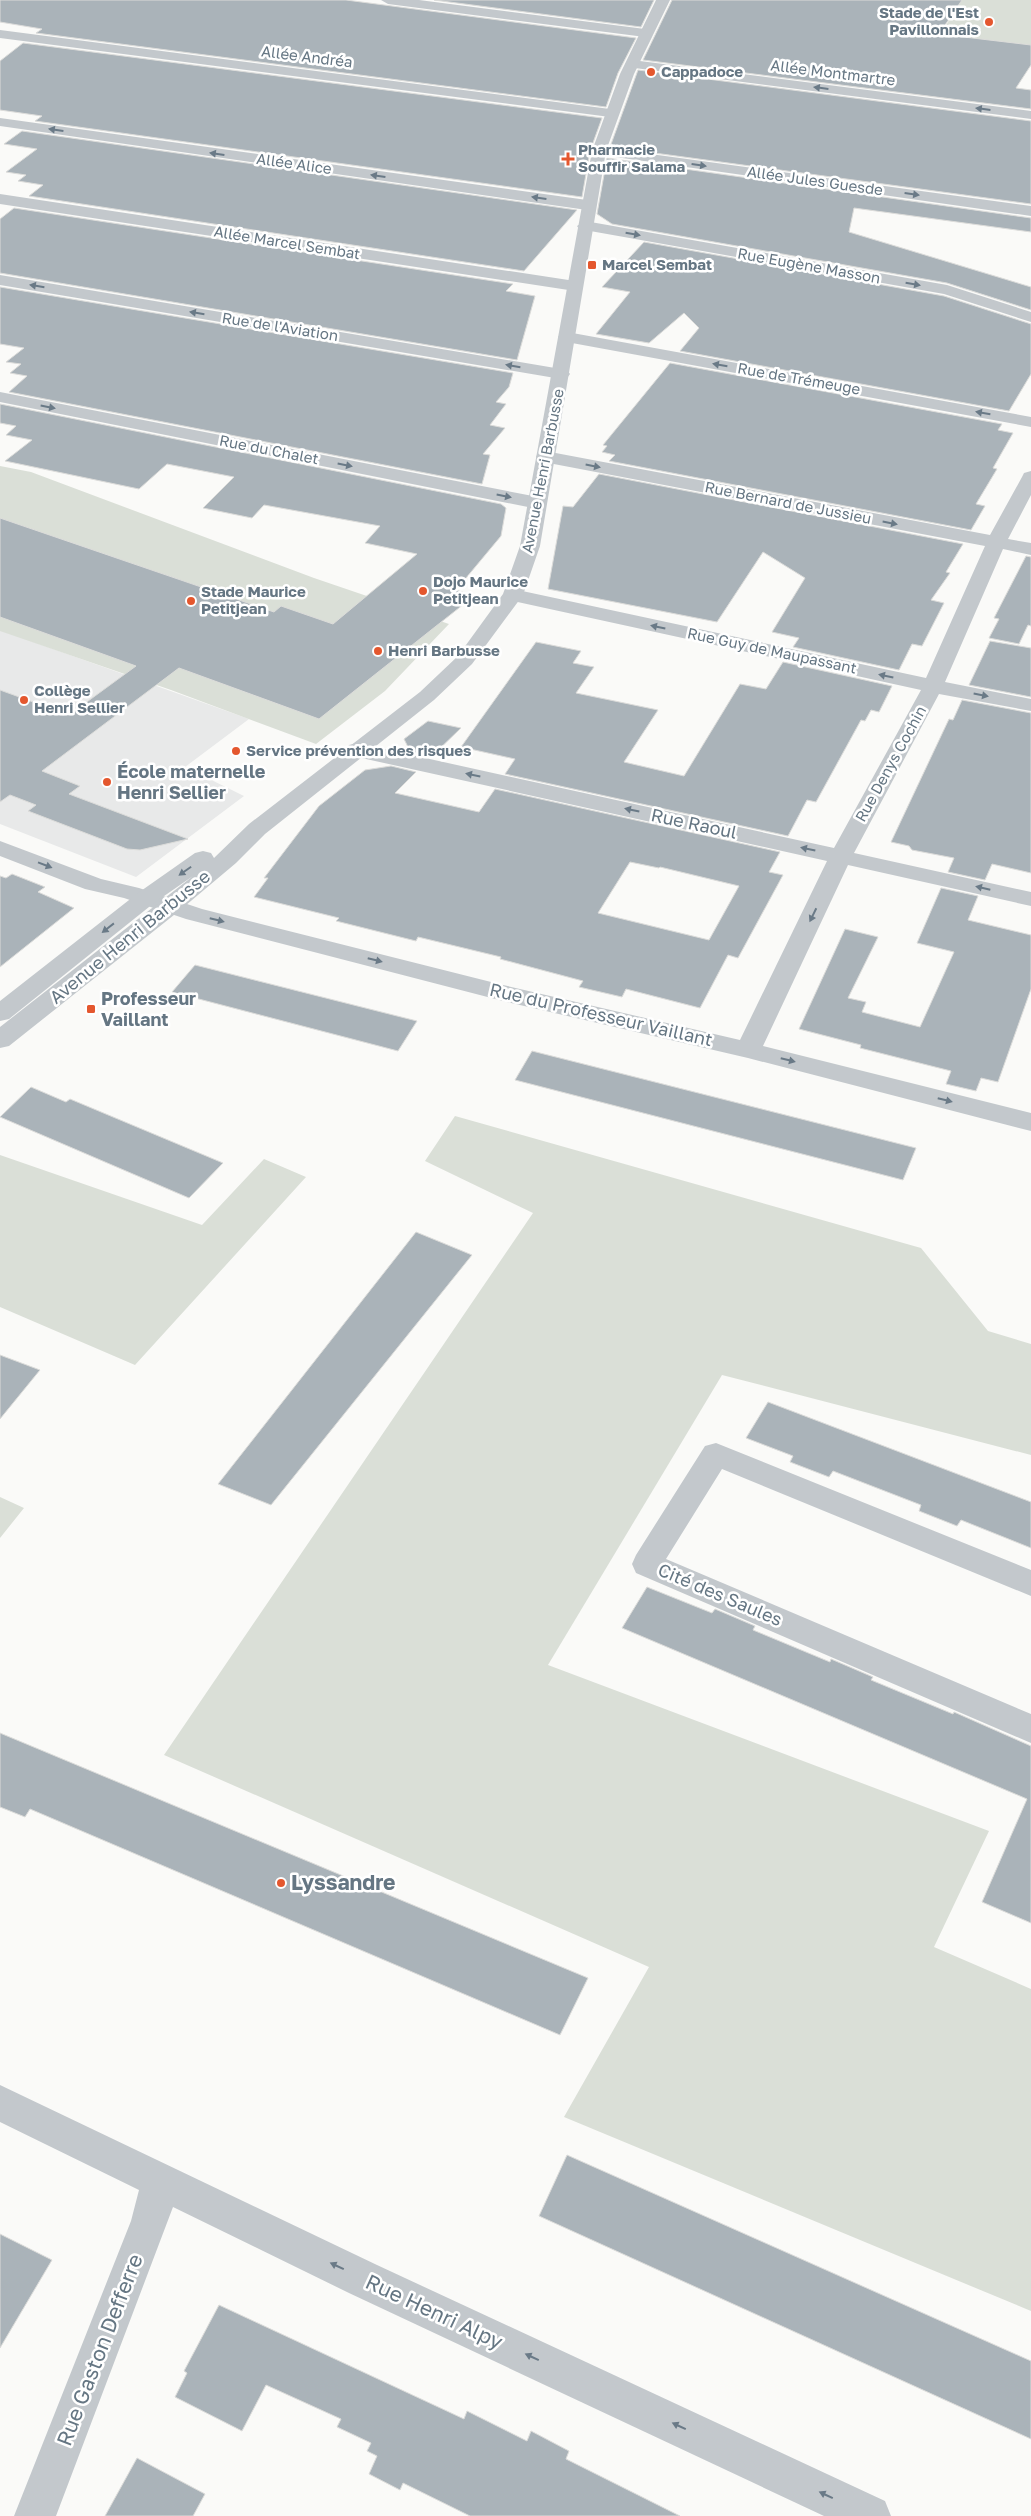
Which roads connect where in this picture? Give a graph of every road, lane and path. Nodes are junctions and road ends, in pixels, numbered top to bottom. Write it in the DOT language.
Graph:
graph roads {
  1 [pos="388,0"];
  2 [pos="663,0"];
  3 [pos="645,32"];
  4 [pos="0,34"];
  5 [pos="629,69"];
  6 [pos="610,114"];
  7 [pos="1031,115"];
  8 [pos="0,122"];
  9 [pos="598,151"];
  10 [pos="0,199"];
  11 [pos="588,205"];
  12 [pos="1031,211"];
  13 [pos="584,226"];
  14 [pos="0,280"];
  15 [pos="575,286"];
  16 [pos="1031,317"];
  17 [pos="567,337"];
  18 [pos="561,374"];
  19 [pos="0,397"];
  20 [pos="1031,422"];
  21 [pos="545,457"];
  22 [pos="1031,477"];
  23 [pos="538,503"];
  24 [pos="996,543"];
  25 [pos="1031,550"];
  26 [pos="513,596"];
  27 [pos="933,686"];
  28 [pos="1031,705"];
  29 [pos="357,750"];
  30 [pos="257,829"];
  31 [pos="0,848"];
  32 [pos="841,856"];
  33 [pos="146,898"];
  34 [pos="1031,899"];
  35 [pos="171,906"];
  36 [pos="0,1012"];
  37 [pos="0,1040"];
  38 [pos="748,1050"];
  39 [pos="1031,1122"];
  40 [pos="1031,1582"];
  41 [pos="1031,1728"];
  42 [pos="0,2103"];
  43 [pos="160,2182"];
  44 [pos="34,2516"];
  45 [pos="870,2516"];
  1 -- 3 [label="street"];
  2 -- 3 [label="street, Avenue Henri Barbusse"];
  3 -- 5 [label="street, Avenue Henri Barbusse"];
  4 -- 6 [label="street, Allée Andréa"];
  5 -- 6 [label="street, Avenue Henri Barbusse"];
  7 -- 5 [label="street, Allée Montmartre, one-way"];
  6 -- 9 [label="street, Avenue Henri Barbusse"];
  11 -- 8 [label="street, Allée Alice, one-way"];
  9 -- 11 [label="street, Avenue Henri Barbusse"];
  9 -- 12 [label="street, Allée Jules Guesde, one-way"];
  10 -- 15 [label="street, Allée Marcel Sembat"];
  11 -- 13 [label="street, Avenue Henri Barbusse"];
  13 -- 15 [label="street, Avenue Henri Barbusse"];
  13 -- 16 [label="street, Rue Eugène Masson, one-way"];
  18 -- 14 [label="street, Rue de l'Aviation, one-way"];
  15 -- 17 [label="street, Avenue Henri Barbusse"];
  17 -- 18 [label="street, Avenue Henri Barbusse"];
  20 -- 17 [label="street, Rue de Trémeuge, one-way"];
  18 -- 21 [label="street, Avenue Henri Barbusse"];
  19 -- 23 [label="street, Rue du Chalet, one-way"];
  21 -- 23 [label="street, Avenue Henri Barbusse"];
  21 -- 24 [label="street, Rue Bernard de Jussieu, one-way"];
  22 -- 24 [label="street, Rue Denys Cochin"];
  23 -- 26 [label="street, Avenue Henri Barbusse"];
  24 -- 25 [label="street, Rue Bernard de Jussieu"];
  24 -- 27 [label="street, Rue Denys Cochin"];
  27 -- 26 [label="street, Rue Guy de Maupassant, one-way"];
  26 -- 29 [label="street, Avenue Henri Barbusse"];
  27 -- 28 [label="street, Rue Guy de Maupassant, one-way"];
  27 -- 32 [label="street, Rue Denys Cochin"];
  29 -- 30 [label="street, Avenue Henri Barbusse"];
  32 -- 29 [label="street, Rue Raoul, one-way"];
  30 -- 33 [label="street, Avenue Henri Barbusse, one-way"];
  30 -- 35 [label="street, Avenue Henri Barbusse"];
  31 -- 33 [label="street, Rue du Professeur Vaillant, one-way"];
  34 -- 32 [label="street, Rue Raoul, one-way"];
  32 -- 38 [label="street, Rue Denys Cochin, one-way"];
  33 -- 35 [label="street, Rue du Professeur Vaillant"];
  33 -- 36 [label="street, Avenue Henri Barbusse, one-way"];
  35 -- 37 [label="street, Avenue Henri Barbusse"];
  35 -- 38 [label="street, Rue du Professeur Vaillant, one-way"];
  38 -- 39 [label="street, Rue du Professeur Vaillant, one-way"];
  40 -- 41 [label="street, Cité des Saules"];
  42 -- 43 [label="street, Rue Henri Alpy"];
  43 -- 44 [label="street, Rue Gaston Defferre"];
  45 -- 43 [label="street, Rue Henri Alpy, one-way"];
}
